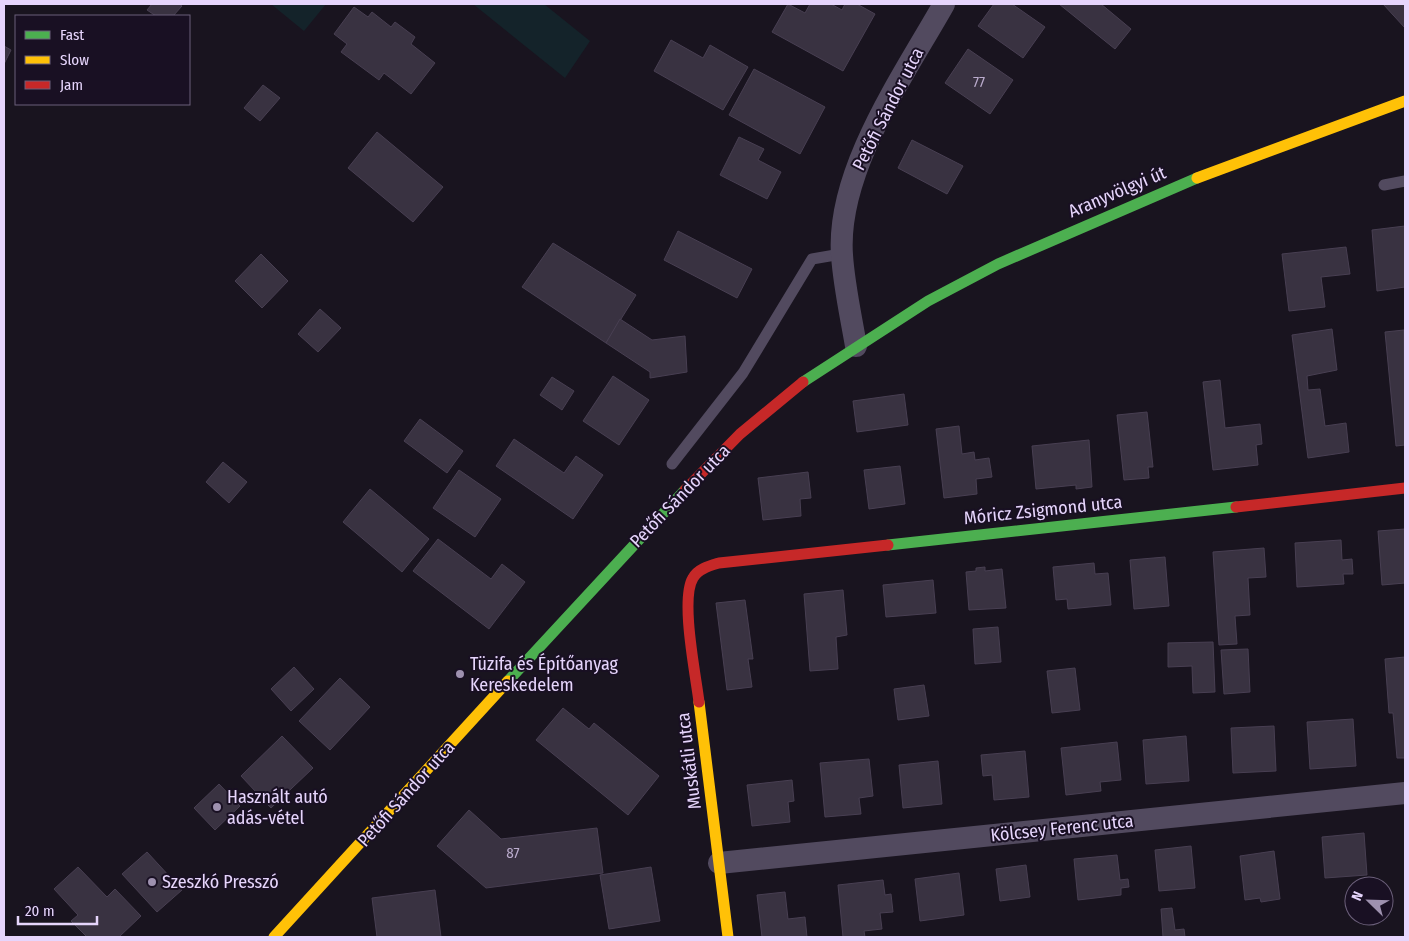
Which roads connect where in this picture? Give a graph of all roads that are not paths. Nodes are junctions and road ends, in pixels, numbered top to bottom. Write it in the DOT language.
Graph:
graph roads {
  1 [pos="944,4"];
  2 [pos="1405,101"];
  3 [pos="1405,181"];
  4 [pos="1384,185"];
  5 [pos="842,254"];
  6 [pos="856,346"];
  7 [pos="672,464"];
  8 [pos="1405,488"];
  9 [pos="691,581"];
  10 [pos="1405,793"];
  11 [pos="719,863"];
  12 [pos="274,937"];
  13 [pos="728,937"];
  1 -- 5 [label="street, Petőfi Sándor utca"];
  2 -- 6 [label="street, Aranyvölgyi út"];
  3 -- 4 [label="lane"];
  5 -- 6 [label="street, Petőfi Sándor utca"];
  5 -- 7 [label="lane"];
  6 -- 12 [label="street, Petőfi Sándor utca"];
  8 -- 9 [label="street, Móricz Zsigmond utca"];
  9 -- 11 [label="street, Muskátli utca"];
  10 -- 11 [label="street, Kölcsey Ferenc utca"];
  11 -- 13 [label="street, Muskátli utca"];
}
